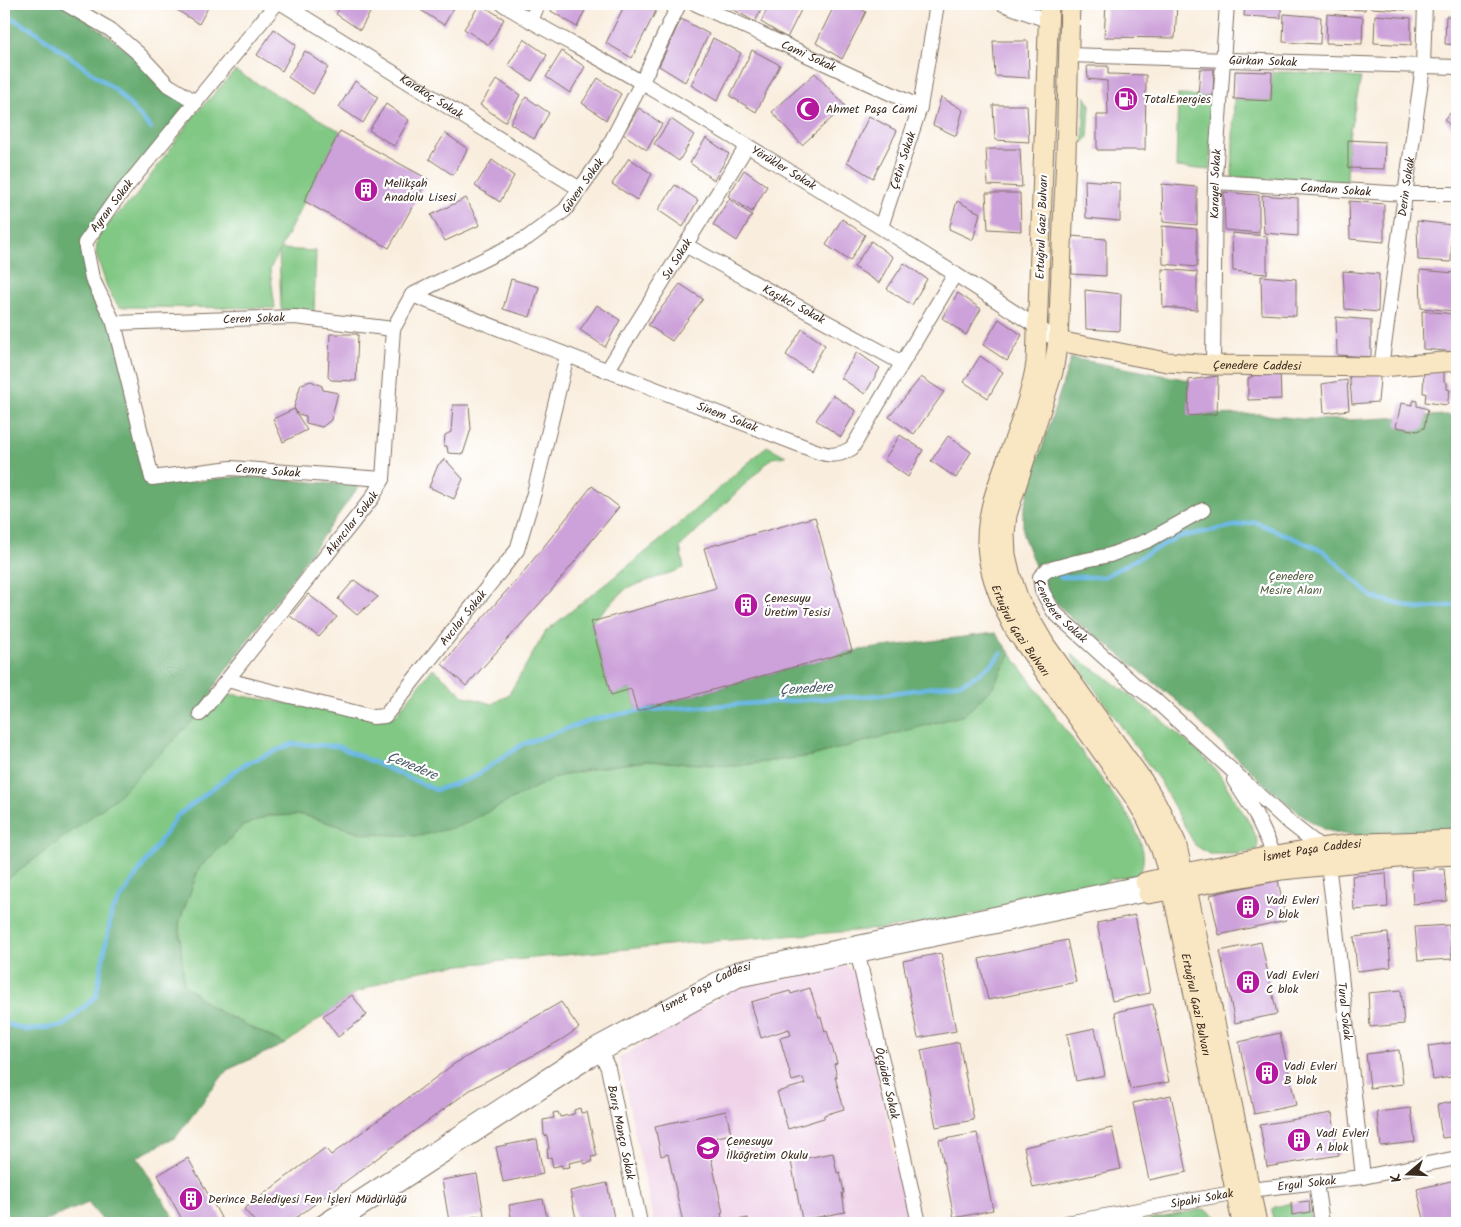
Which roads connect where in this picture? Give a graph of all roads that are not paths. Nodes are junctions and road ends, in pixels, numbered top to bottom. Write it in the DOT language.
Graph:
graph roads {
  1 [pos="66,4"];
  2 [pos="276,4"];
  3 [pos="284,4"];
  4 [pos="503,4"];
  5 [pos="538,4"];
  6 [pos="679,4"];
  7 [pos="696,4"];
  8 [pos="937,4"];
  9 [pos="1004,4"];
  10 [pos="1070,4"];
  11 [pos="1227,4"];
  12 [pos="1425,4"];
  13 [pos="1049,13"];
  14 [pos="530,21"];
  15 [pos="1068,55"];
  16 [pos="1224,61"];
  17 [pos="1423,66"];
  18 [pos="1457,67"];
  19 [pos="642,82"];
  20 [pos="196,102"];
  21 [pos="920,107"];
  22 [pos="747,146"];
  23 [pos="1215,182"];
  24 [pos="580,189"];
  25 [pos="1405,194"];
  26 [pos="1457,194"];
  27 [pos="881,227"];
  28 [pos="685,245"];
  29 [pos="955,274"];
  30 [pos="412,294"];
  31 [pos="114,323"];
  32 [pos="1039,328"];
  33 [pos="393,329"];
  34 [pos="1058,341"];
  35 [pos="567,355"];
  36 [pos="1457,361"];
  37 [pos="902,363"];
  38 [pos="1213,365"];
  39 [pos="1381,367"];
  40 [pos="606,371"];
  41 [pos="152,478"];
  42 [pos="383,479"];
  43 [pos="1203,510"];
  44 [pos="227,680"];
  45 [pos="200,714"];
  46 [pos="1221,760"];
  47 [pos="1457,840"];
  48 [pos="1168,845"];
  49 [pos="1457,855"];
  50 [pos="1324,856"];
  51 [pos="1279,863"];
  52 [pos="1187,880"];
  53 [pos="1146,888"];
  54 [pos="1188,925"];
  55 [pos="855,950"];
  56 [pos="599,1049"];
  57 [pos="1457,1158"];
  58 [pos="1363,1176"];
  59 [pos="1316,1183"];
  60 [pos="1243,1192"];
  61 [pos="336,1220"];
  62 [pos="321,1223"];
  63 [pos="640,1223"];
  64 [pos="919,1223"];
  65 [pos="1066,1223"];
  66 [pos="1242,1223"];
  67 [pos="1257,1223"];
  68 [pos="1322,1223"];
  1 -- 20 [label="street"];
  2 -- 20 [label="street, Ayran Sokak"];
  3 -- 24 [label="street, Karakoç Sokak"];
  4 -- 14 [label="street, Yörükler Sokak"];
  5 -- 14 [label="street"];
  6 -- 19 [label="street, Güven Sokak"];
  7 -- 21 [label="street, Cami Sokak"];
  8 -- 21 [label="street, Çetin Sokak"];
  9 -- 13 [label="street"];
  10 -- 15 [label="main road, Ertuğrul Gazi Bulvarı"];
  11 -- 16 [label="street, Karayel Sokak"];
  12 -- 17 [label="street, Derin Sokak"];
  13 -- 32 [label="main road, Ertuğrul Gazi Bulvarı"];
  14 -- 19 [label="street, Yörükler Sokak"];
  15 -- 16 [label="street, Gürkan Sokak"];
  15 -- 34 [label="main road, Ertuğrul Gazi Bulvarı"];
  16 -- 17 [label="street, Gürkan Sokak"];
  16 -- 23 [label="street, Karayel Sokak"];
  17 -- 18 [label="street, Gürkan Sokak"];
  17 -- 25 [label="street, Derin Sokak"];
  19 -- 22 [label="street, Yörükler Sokak"];
  19 -- 24 [label="street, Güven Sokak"];
  20 -- 31 [label="street, Ayran Sokak"];
  21 -- 27 [label="street, Çetin Sokak"];
  22 -- 27 [label="street, Yörükler Sokak"];
  22 -- 28 [label="street, Su Sokak"];
  23 -- 25 [label="street, Candan Sokak"];
  23 -- 38 [label="street, Karayel Sokak"];
  24 -- 30 [label="street, Güven Sokak"];
  25 -- 26 [label="street, Candan Sokak"];
  25 -- 39 [label="street, Derin Sokak"];
  27 -- 29 [label="street, Yörükler Sokak"];
  28 -- 37 [label="street, Kaşıkcı Sokak"];
  28 -- 40 [label="street, Su Sokak"];
  29 -- 32 [label="street, Yörükler Sokak"];
  29 -- 37 [label="street, Sinem Sokak"];
  30 -- 33 [label="street, Akıncılar Sokak"];
  30 -- 35 [label="street, Sinem Sokak"];
  31 -- 33 [label="street, Ceren Sokak"];
  31 -- 41 [label="street, Ayran Sokak"];
  32 -- 34 [label="street, Yörükler Sokak"];
  32 -- 48 [label="main road, Ertuğrul Gazi Bulvarı"];
  33 -- 42 [label="street, Akıncılar Sokak"];
  34 -- 38 [label="main road, Çenedere Caddesi"];
  34 -- 48 [label="main road, Ertuğrul Gazi Bulvarı"];
  35 -- 40 [label="street, Sinem Sokak"];
  35 -- 44 [label="street, Avcılar Sokak"];
  36 -- 39 [label="main road, Çenedere Caddesi"];
  37 -- 40 [label="street, Sinem Sokak"];
  38 -- 39 [label="main road, Çenedere Caddesi"];
  41 -- 42 [label="street, Cemre Sokak"];
  42 -- 44 [label="street, Akıncılar Sokak"];
  43 -- 46 [label="street, Çenedere Sokak"];
  44 -- 45 [label="street, Akıncılar Sokak"];
  46 -- 50 [label="street, Çenedere Sokak"];
  46 -- 51 [label="street, Çenedere Sokak"];
  47 -- 50 [label="main road, İsmet Paşa Caddesi"];
  48 -- 52 [label="main road, Ertuğrul Gazi Bulvarı"];
  48 -- 52 [label="main road"];
  48 -- 53 [label="main road"];
  49 -- 50 [label="main road, İsmet Paşa Caddesi"];
  50 -- 51 [label="main road, İsmet Paşa Caddesi"];
  50 -- 58 [label="street, Tural Sokak"];
  51 -- 52 [label="main road, İsmet Paşa Caddesi"];
  52 -- 53 [label="main road, İsmet Paşa Caddesi"];
  52 -- 54 [label="main road, Ertuğrul Gazi Bulvarı"];
  52 -- 54 [label="main road"];
  53 -- 54 [label="main road"];
  53 -- 55 [label="street, İsmet Paşa Caddesi"];
  54 -- 60 [label="main road, Ertuğrul Gazi Bulvarı"];
  55 -- 56 [label="street, İsmet Paşa Caddesi"];
  55 -- 64 [label="street, Öçgüder Sokak"];
  56 -- 61 [label="street, İsmet Paşa Caddesi"];
  56 -- 63 [label="street, Barış Manço Sokak"];
  57 -- 58 [label="street, Ergul Sokak"];
  58 -- 59 [label="street, Ergul Sokak"];
  59 -- 60 [label="street, Ergul Sokak"];
  59 -- 68 [label="street"];
  60 -- 65 [label="street, Sipahi Sokak"];
  60 -- 66 [label="main road, Ertuğrul Gazi Bulvarı"];
  60 -- 67 [label="main road, Ertuğrul Gazi Bulvarı"];
  61 -- 62 [label="street, İsmet Paşa Caddesi"];
}
